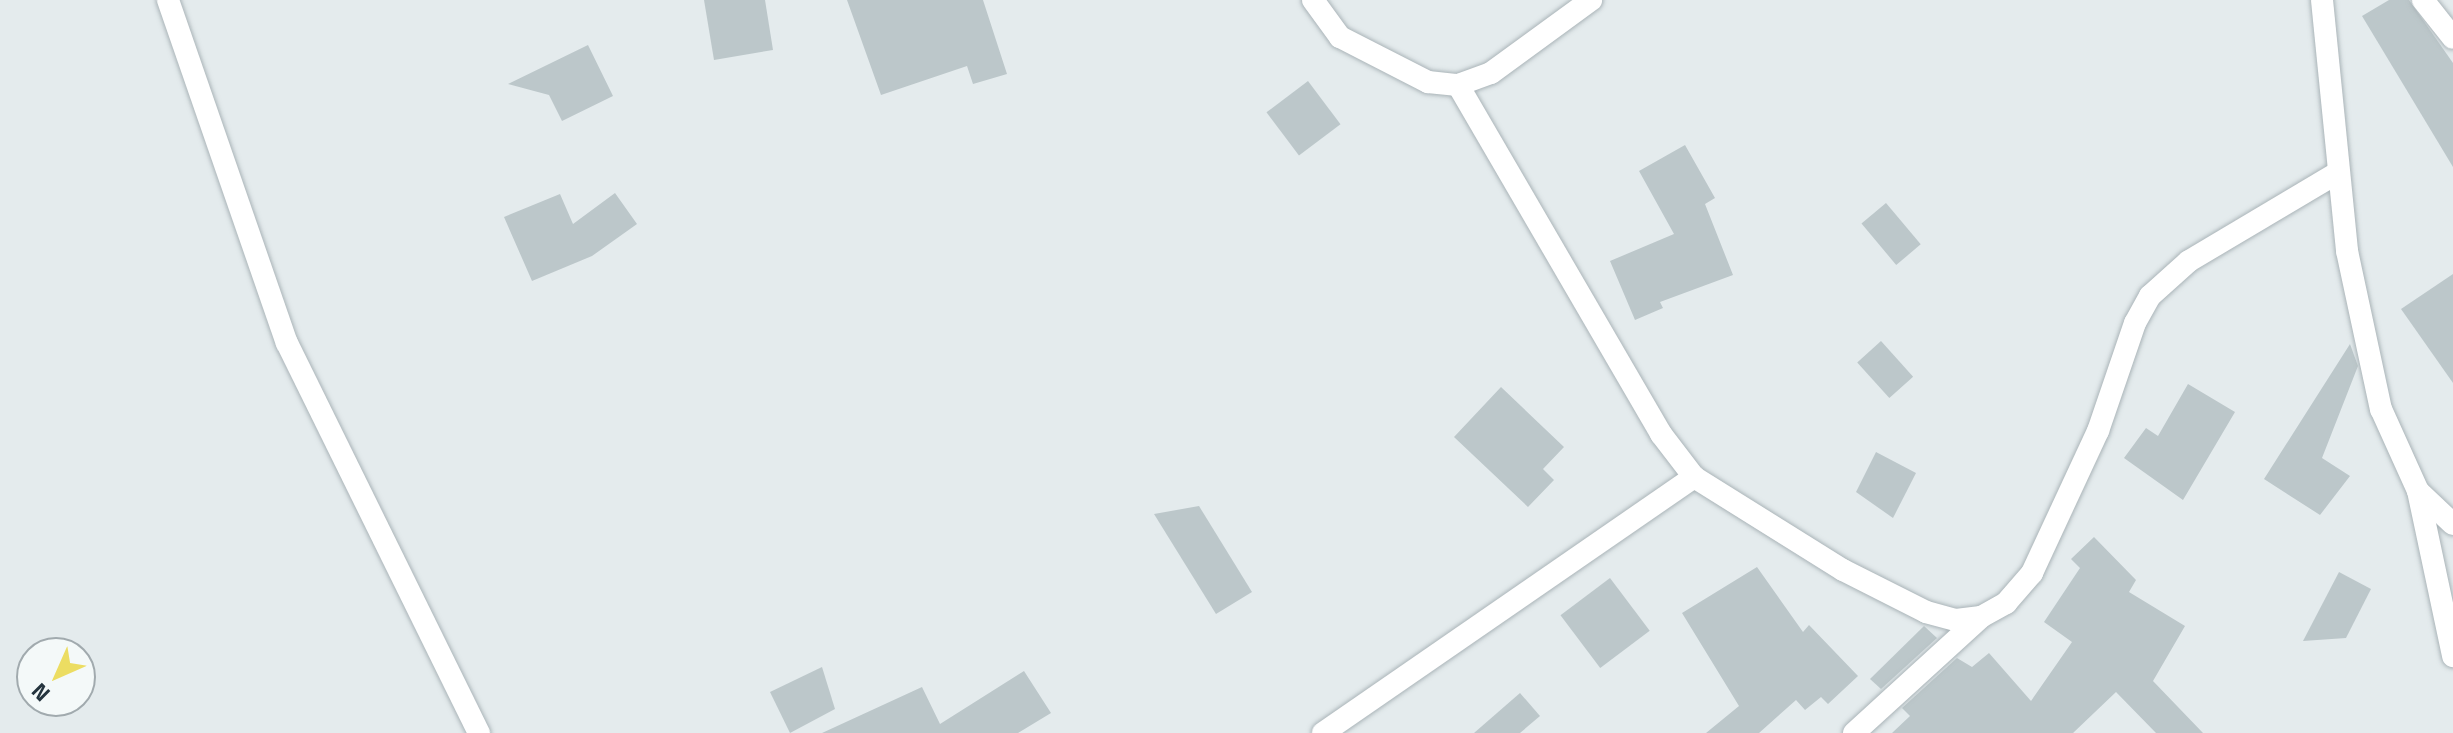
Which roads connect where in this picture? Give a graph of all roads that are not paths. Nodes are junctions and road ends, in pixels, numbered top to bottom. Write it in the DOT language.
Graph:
graph roads {
  1 [pos="168,0"];
  2 [pos="1313,0"];
  3 [pos="1591,0"];
  4 [pos="2322,0"];
  5 [pos="2423,0"];
  6 [pos="2453,38"];
  7 [pos="1458,85"];
  8 [pos="2337,173"];
  9 [pos="1694,477"];
  10 [pos="2418,491"];
  11 [pos="2453,524"];
  12 [pos="1981,617"];
  13 [pos="2453,656"];
  14 [pos="479,733"];
  15 [pos="1323,733"];
  16 [pos="1854,733"];
  1 -- 14 [label="street"];
  2 -- 7 [label="street"];
  3 -- 7 [label="street"];
  4 -- 8 [label="street"];
  5 -- 6 [label="street"];
  7 -- 9 [label="street"];
  8 -- 10 [label="street"];
  8 -- 12 [label="street"];
  9 -- 12 [label="street"];
  9 -- 15 [label="street"];
  10 -- 11 [label="street"];
  10 -- 13 [label="street"];
  12 -- 16 [label="street"];
}
